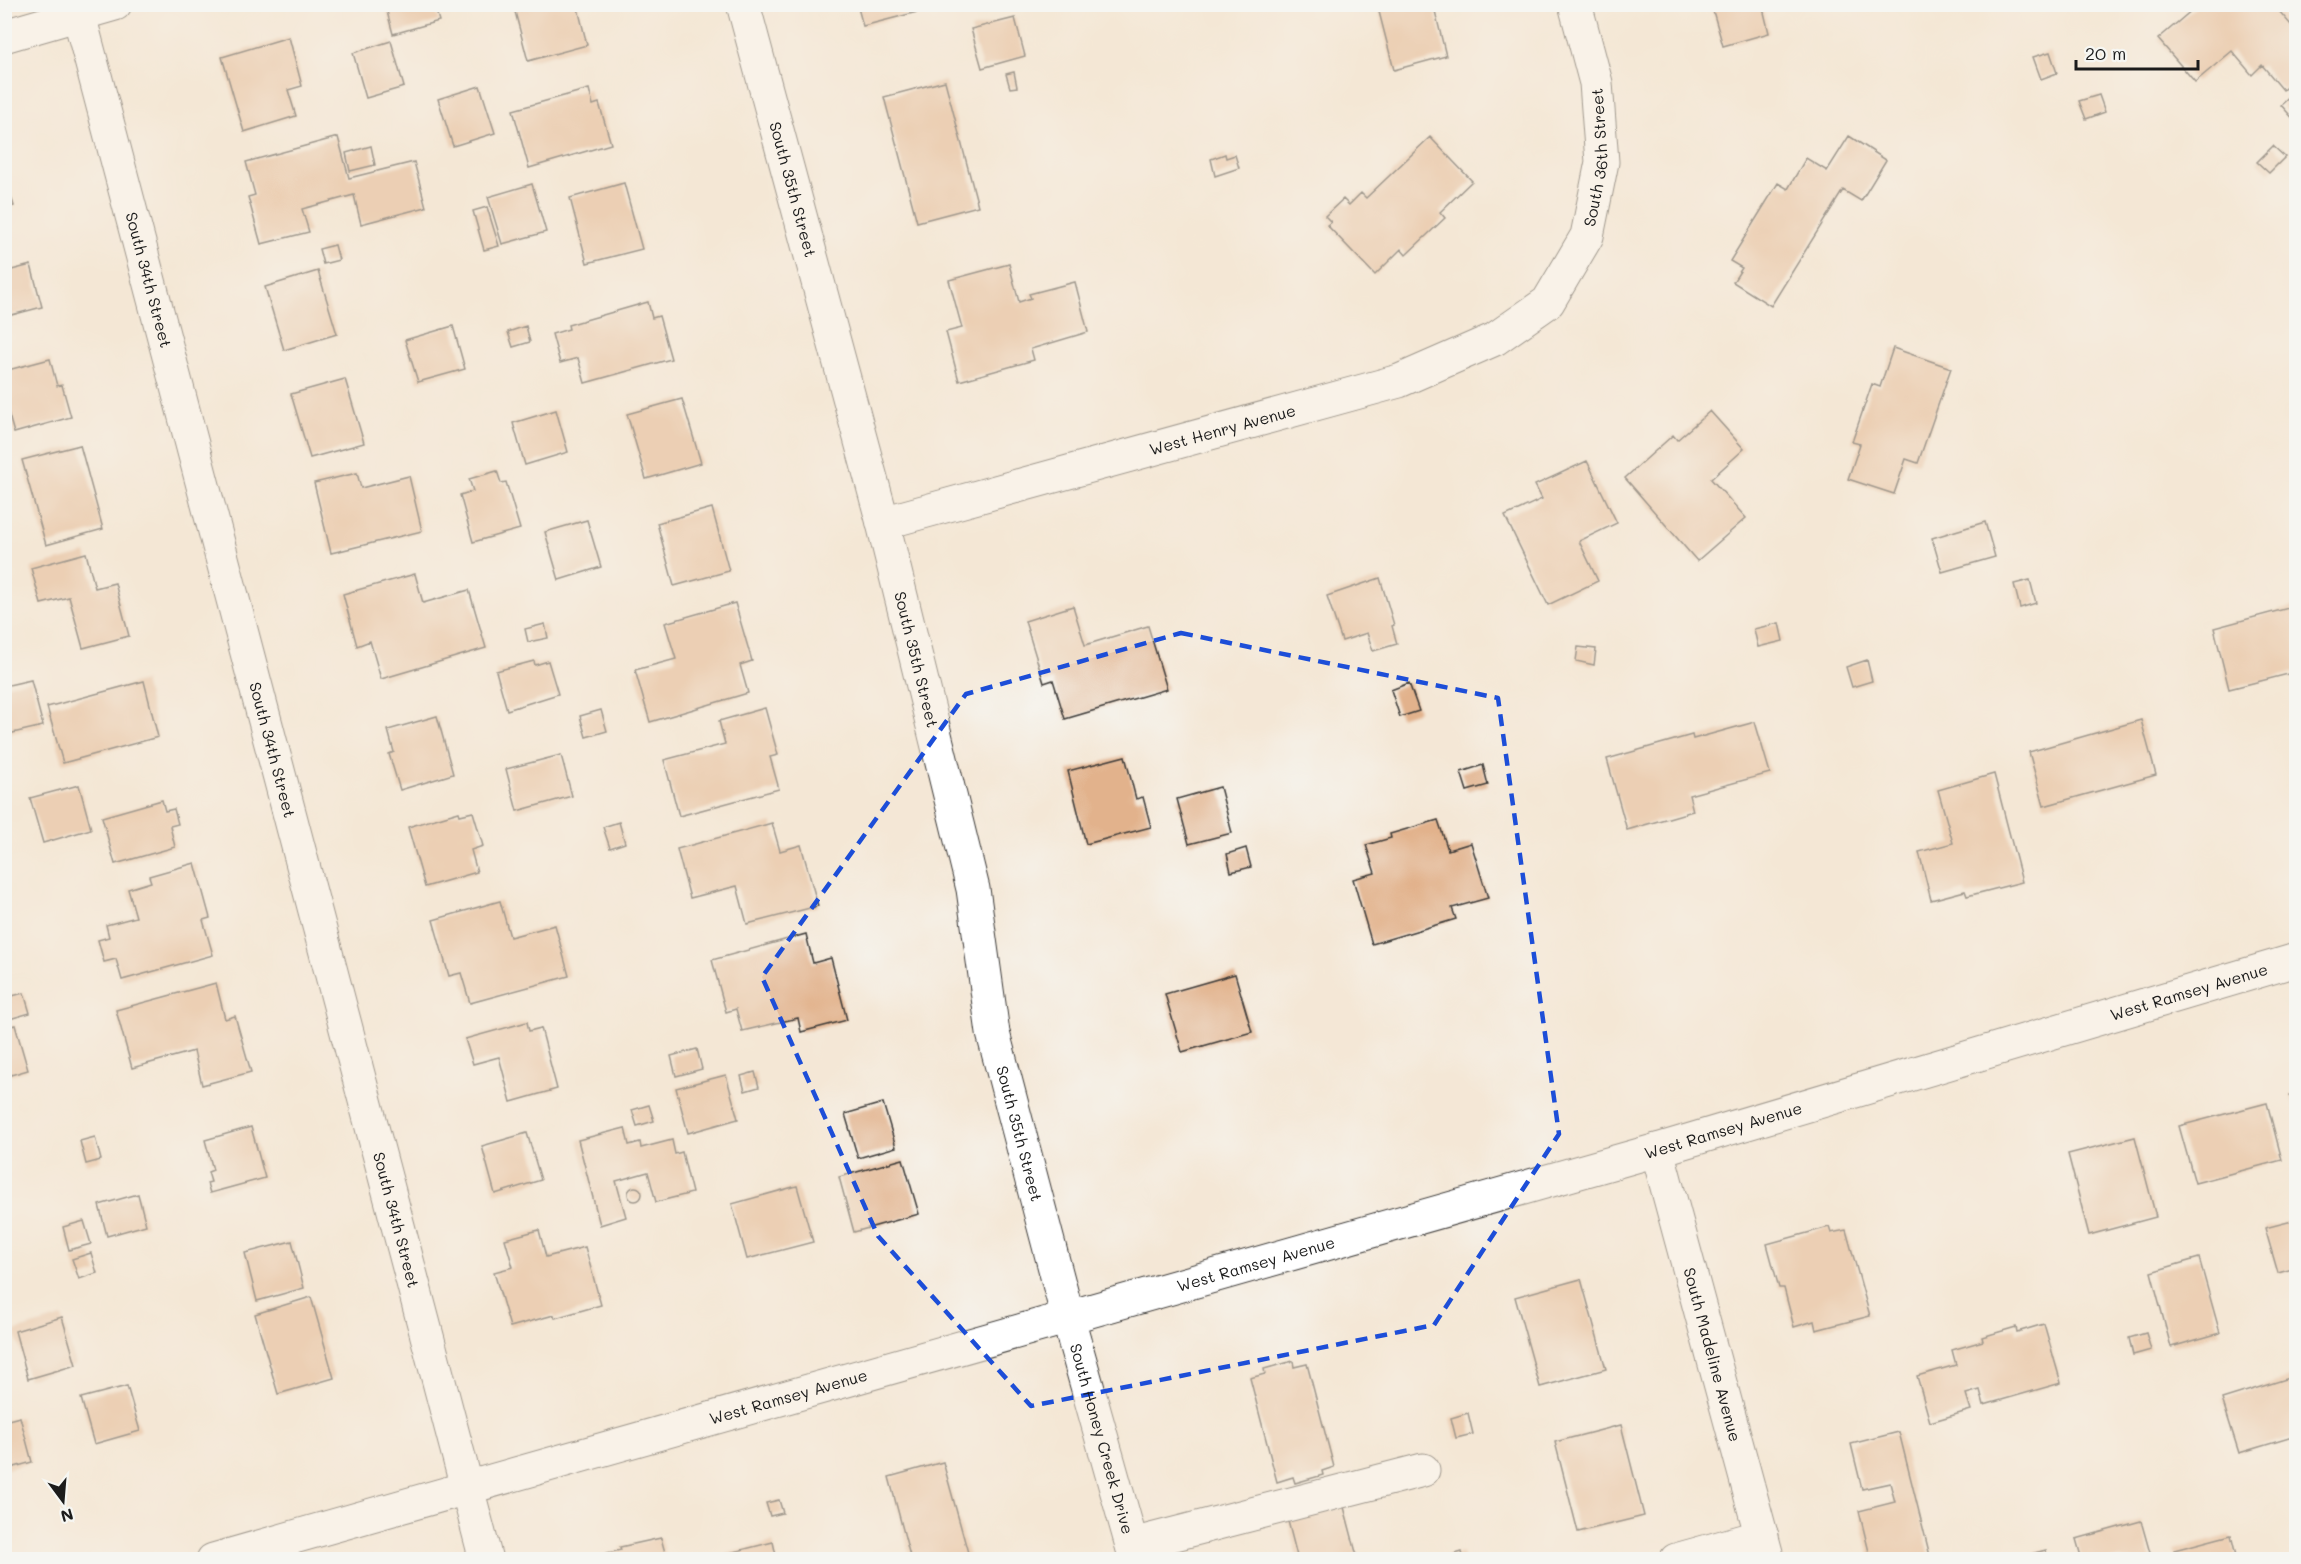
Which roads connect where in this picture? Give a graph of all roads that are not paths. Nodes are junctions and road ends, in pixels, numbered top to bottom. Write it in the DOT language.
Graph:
graph roads {
  1 [pos="115,4"];
  2 [pos="743,4"];
  3 [pos="1575,4"];
  4 [pos="79,15"];
  5 [pos="4,36"];
  6 [pos="1548,302"];
  7 [pos="883,523"];
  8 [pos="2296,960"];
  9 [pos="1657,1150"];
  10 [pos="1068,1318"];
  11 [pos="1423,1470"];
  12 [pos="466,1488"];
  13 [pos="1765,1548"];
  14 [pos="1134,1552"];
  15 [pos="213,1560"];
  16 [pos="486,1560"];
  17 [pos="1676,1560"];
  1 -- 4 [label="street"];
  2 -- 7 [label="street, South 35th Street"];
  3 -- 6 [label="street, South 36th Street"];
  4 -- 5 [label="street"];
  4 -- 12 [label="street, South 34th Street"];
  6 -- 7 [label="street, West Henry Avenue"];
  7 -- 10 [label="street, South 35th Street"];
  8 -- 9 [label="street, West Ramsey Avenue"];
  9 -- 10 [label="street, West Ramsey Avenue"];
  9 -- 13 [label="street, South Madeline Avenue"];
  10 -- 12 [label="street, West Ramsey Avenue"];
  10 -- 14 [label="street, South Honey Creek Drive"];
  11 -- 14 [label="street"];
  12 -- 15 [label="street, West Ramsey Avenue"];
  12 -- 16 [label="street, South 34th Street"];
  13 -- 17 [label="street"];
}
